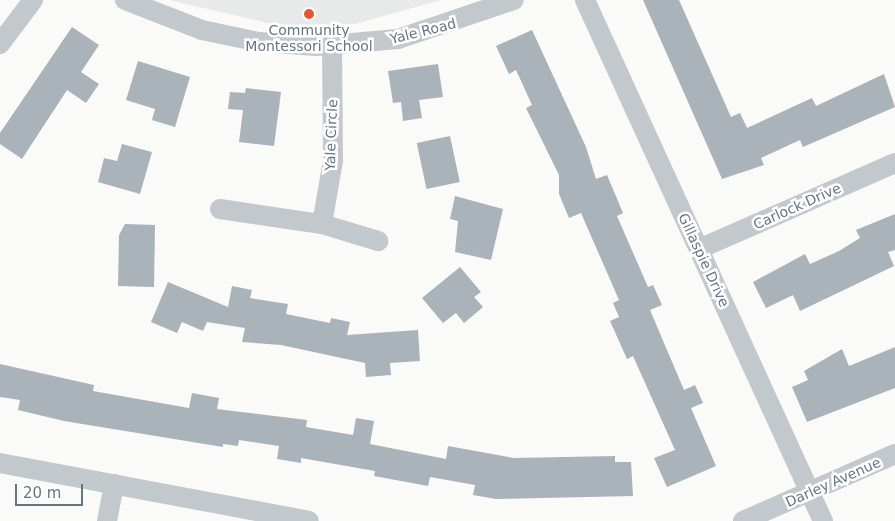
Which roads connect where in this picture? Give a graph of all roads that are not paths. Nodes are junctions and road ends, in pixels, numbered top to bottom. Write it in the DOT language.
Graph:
graph roads {
  1 [pos="33,0"];
  2 [pos="125,0"];
  3 [pos="514,0"];
  4 [pos="585,0"];
  5 [pos="0,44"];
  6 [pos="332,46"];
  7 [pos="895,163"];
  8 [pos="220,209"];
  9 [pos="322,224"];
  10 [pos="378,241"];
  11 [pos="699,249"];
  12 [pos="895,454"];
  13 [pos="0,463"];
  14 [pos="114,484"];
  15 [pos="809,493"];
  16 [pos="108,521"];
  17 [pos="309,521"];
  18 [pos="742,521"];
  19 [pos="822,521"];
  1 -- 5 [label="street"];
  2 -- 6 [label="street, Yale Road"];
  3 -- 6 [label="street, Yale Road"];
  4 -- 11 [label="street, Gillaspie Drive"];
  6 -- 9 [label="street, Yale Circle"];
  7 -- 11 [label="street, Carlock Drive"];
  8 -- 9 [label="street"];
  9 -- 10 [label="street"];
  11 -- 15 [label="street, Gillaspie Drive"];
  12 -- 15 [label="street, Darley Avenue"];
  13 -- 14 [label="street"];
  14 -- 16 [label="street"];
  14 -- 17 [label="street"];
  15 -- 18 [label="street, Darley Avenue"];
  15 -- 19 [label="street, Gillaspie Drive"];
}
